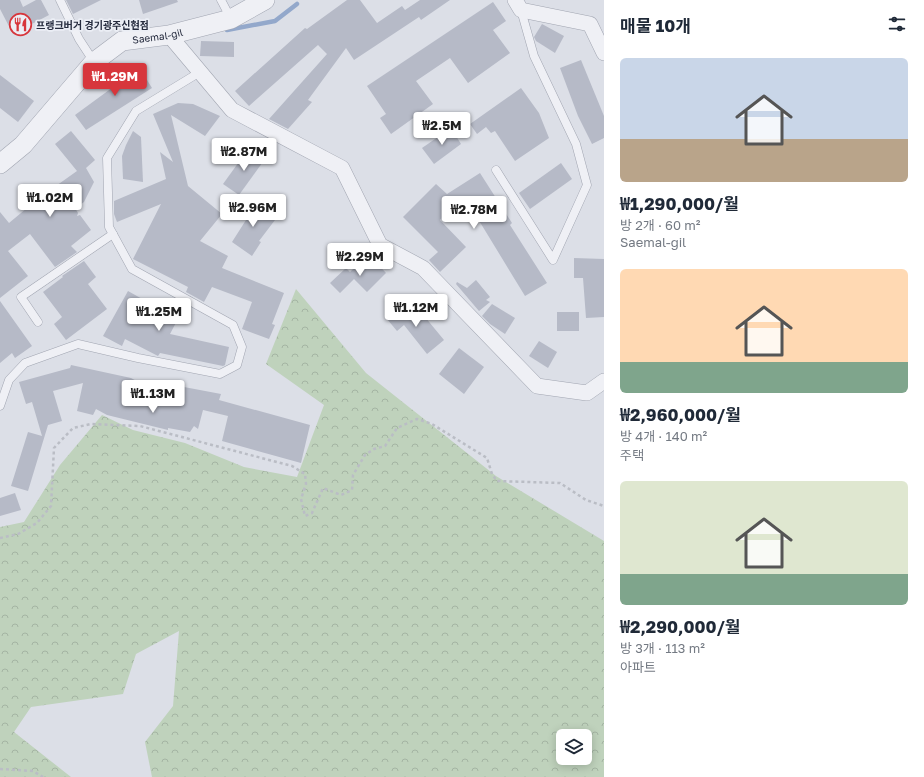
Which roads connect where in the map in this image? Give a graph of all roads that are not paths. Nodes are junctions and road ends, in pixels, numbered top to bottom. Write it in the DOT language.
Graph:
graph roads {
  1 [pos="60,0"];
  2 [pos="221,0"];
  3 [pos="265,0"];
  4 [pos="518,5"];
  5 [pos="231,19"];
  6 [pos="169,35"];
  7 [pos="604,53"];
  8 [pos="94,62"];
  9 [pos="200,72"];
  10 [pos="0,164"];
  11 [pos="496,170"];
  12 [pos="113,234"];
  13 [pos="38,322"];
  14 [pos="604,381"];
  15 [pos="0,406"];
  1 -- 8 [label="lane"];
  2 -- 5 [label="lane"];
  3 -- 5 [label="street, Saemal-gil"];
  4 -- 7 [label="street"];
  4 -- 11 [label="lane"];
  5 -- 6 [label="street, Saemal-gil"];
  6 -- 8 [label="street, Saemal-gil"];
  6 -- 9 [label="street"];
  8 -- 10 [label="street, Saemal-gil"];
  9 -- 12 [label="lane"];
  9 -- 14 [label="street"];
  12 -- 13 [label="lane"];
  12 -- 15 [label="lane"];
}
